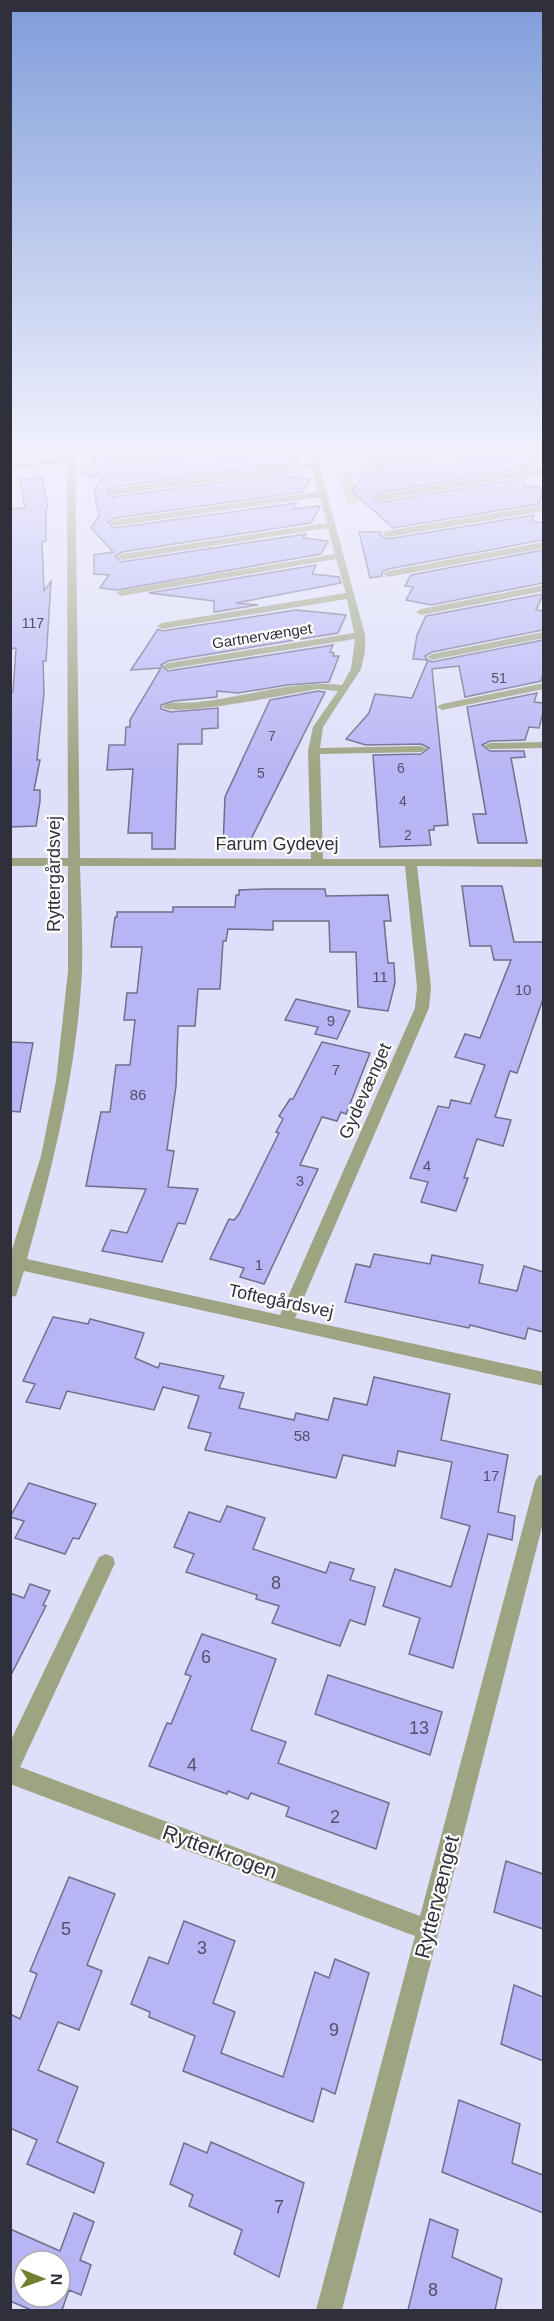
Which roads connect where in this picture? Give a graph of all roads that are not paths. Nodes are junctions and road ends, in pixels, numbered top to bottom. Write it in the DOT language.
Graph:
graph roads {
  1 [pos="72,558"];
  2 [pos="326,558"];
  3 [pos="341,558"];
  4 [pos="471,558"];
  5 [pos="387,574"];
  6 [pos="543,588"];
  7 [pos="122,593"];
  8 [pos="351,595"];
  9 [pos="421,612"];
  10 [pos="162,626"];
  11 [pos="543,634"];
  12 [pos="360,635"];
  13 [pos="432,657"];
  14 [pos="168,666"];
  15 [pos="543,686"];
  16 [pos="345,689"];
  17 [pos="167,706"];
  18 [pos="442,707"];
  19 [pos="543,745"];
  20 [pos="490,746"];
  21 [pos="421,749"];
  22 [pos="314,751"];
  23 [pos="10,862"];
  24 [pos="316,862"];
  25 [pos="74,863"];
  26 [pos="543,863"];
  27 [pos="411,864"];
  28 [pos="15,1263"];
  29 [pos="10,1291"];
  30 [pos="285,1322"];
  31 [pos="543,1379"];
  32 [pos="543,1482"];
  33 [pos="106,1563"];
  34 [pos="10,1766"];
  35 [pos="10,1773"];
  36 [pos="429,1930"];
  37 [pos="329,2310"];
  1 -- 25 [label="street, Ryttergårdsvej"];
  2 -- 7 [label="street"];
  3 -- 8 [label="street"];
  4 -- 5 [label="street"];
  6 -- 9 [label="street"];
  8 -- 10 [label="street, Gartnervænget"];
  8 -- 12 [label="street"];
  11 -- 13 [label="street"];
  12 -- 14 [label="street, Gartnervænget"];
  12 -- 16 [label="street"];
  15 -- 18 [label="street"];
  16 -- 17 [label="street"];
  16 -- 22 [label="street"];
  19 -- 20 [label="street"];
  21 -- 22 [label="street"];
  22 -- 24 [label="street"];
  23 -- 25 [label="street, Farum Gydevej"];
  24 -- 25 [label="street, Farum Gydevej"];
  24 -- 27 [label="street, Farum Gydevej"];
  25 -- 28 [label="street, Ryttergårdsvej"];
  26 -- 27 [label="street, Farum Gydevej"];
  27 -- 30 [label="street, Gydevænget"];
  28 -- 29 [label="street, Ryttergårdsvej"];
  28 -- 30 [label="street, Toftegårdsvej"];
  30 -- 31 [label="street, Toftegårdsvej"];
  32 -- 36 [label="street, Ryttervænget"];
  33 -- 34 [label="street"];
  35 -- 36 [label="street, Rytterkrogen"];
  36 -- 37 [label="street, Ryttervænget"];
}
